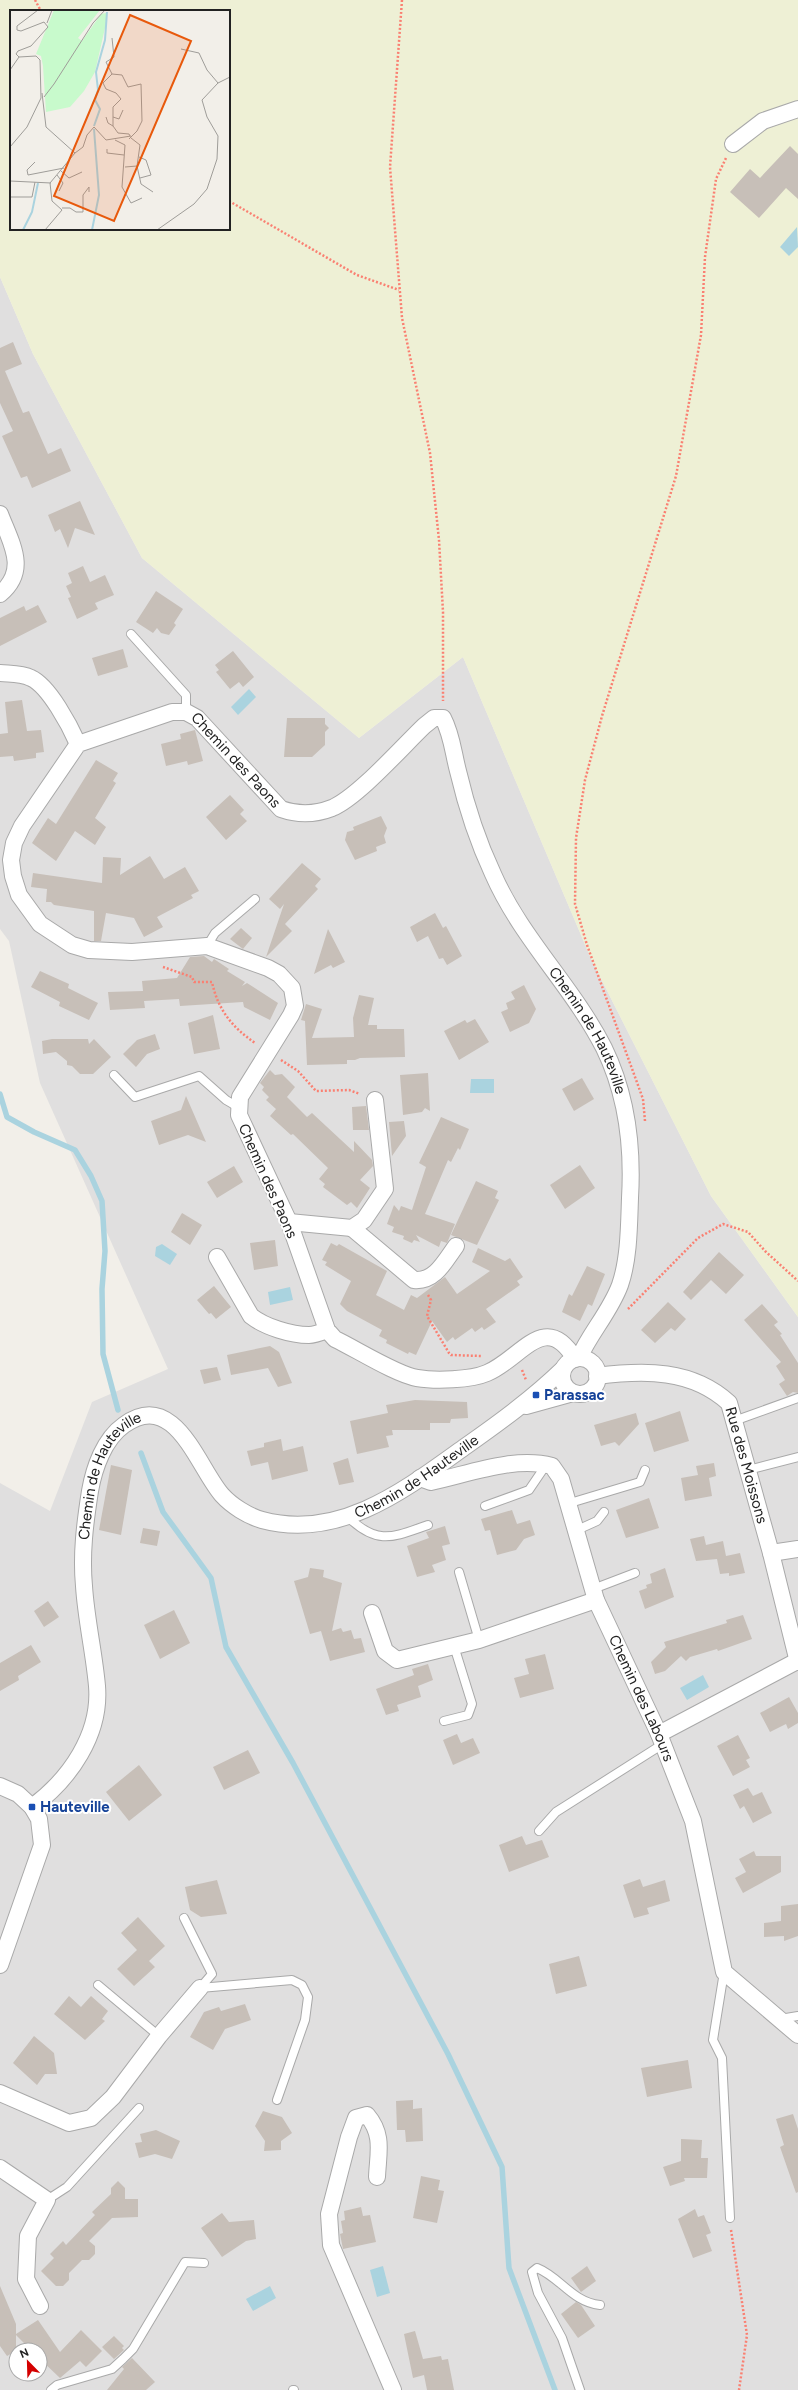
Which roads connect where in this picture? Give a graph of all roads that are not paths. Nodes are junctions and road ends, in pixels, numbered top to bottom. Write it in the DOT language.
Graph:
graph roads {
  1 [pos="798,109"];
  2 [pos="733,144"];
  3 [pos="0,514"];
  4 [pos="0,594"];
  5 [pos="131,634"];
  6 [pos="0,673"];
  7 [pos="186,712"];
  8 [pos="443,718"];
  9 [pos="78,744"];
  10 [pos="255,899"];
  11 [pos="207,946"];
  12 [pos="114,1075"];
  13 [pos="375,1100"];
  14 [pos="238,1107"];
  15 [pos="289,1222"];
  16 [pos="352,1228"];
  17 [pos="456,1246"];
  18 [pos="217,1257"];
  19 [pos="327,1330"];
  20 [pos="572,1362"];
  21 [pos="598,1376"];
  22 [pos="573,1393"];
  23 [pos="798,1398"];
  24 [pos="518,1408"];
  25 [pos="734,1421"];
  26 [pos="798,1458"];
  27 [pos="546,1465"];
  28 [pos="645,1470"];
  29 [pos="748,1470"];
  30 [pos="420,1478"];
  31 [pos="570,1503"];
  32 [pos="486,1506"];
  33 [pos="604,1512"];
  34 [pos="348,1517"];
  35 [pos="428,1525"];
  36 [pos="577,1530"];
  37 [pos="798,1549"];
  38 [pos="771,1553"];
  39 [pos="459,1572"];
  40 [pos="635,1573"];
  41 [pos="594,1594"];
  42 [pos="372,1613"];
  43 [pos="479,1640"];
  44 [pos="454,1646"];
  45 [pos="798,1662"];
  46 [pos="444,1721"];
  47 [pos="661,1739"];
  48 [pos="0,1786"];
  49 [pos="32,1807"];
  50 [pos="539,1831"];
  51 [pos="184,1918"];
  52 [pos="0,1966"];
  53 [pos="724,1972"];
  54 [pos="98,1985"];
  55 [pos="200,1988"];
  56 [pos="798,2016"];
  57 [pos="779,2020"];
  58 [pos="798,2035"];
  59 [pos="159,2036"];
  60 [pos="0,2093"];
  61 [pos="277,2100"];
  62 [pos="138,2108"];
  63 [pos="0,2168"];
  64 [pos="377,2177"];
  65 [pos="47,2200"];
  66 [pos="730,2218"];
  67 [pos="204,2263"];
  68 [pos="600,2305"];
  69 [pos="40,2306"];
  70 [pos="51,2390"];
  71 [pos="392,2390"];
  72 [pos="580,2390"];
  1 -- 2 [label="street"];
  3 -- 4 [label="street"];
  5 -- 7 [label="lane"];
  6 -- 9 [label="street"];
  7 -- 8 [label="street, Chemin des Paons"];
  7 -- 9 [label="street, Chemin des Paons"];
  8 -- 20 [label="street, Chemin de Hauteville"];
  9 -- 11 [label="street, Chemin des Paons"];
  10 -- 11 [label="lane"];
  11 -- 14 [label="street, Chemin des Paons"];
  12 -- 14 [label="lane"];
  13 -- 16 [label="street"];
  14 -- 15 [label="street, Chemin des Paons"];
  15 -- 16 [label="street"];
  15 -- 19 [label="street, Chemin des Paons"];
  16 -- 17 [label="street"];
  18 -- 19 [label="street"];
  19 -- 20 [label="street"];
  20 -- 21 [label="street"];
  20 -- 22 [label="street"];
  20 -- 24 [label="street, Chemin de Hauteville"];
  21 -- 22 [label="street"];
  21 -- 25 [label="street, Rue des Moissons"];
  22 -- 24 [label="street, Chemin de Hauteville"];
  23 -- 25 [label="lane"];
  24 -- 30 [label="street, Chemin de Hauteville"];
  25 -- 29 [label="street, Rue des Moissons"];
  26 -- 29 [label="lane"];
  27 -- 30 [label="street"];
  27 -- 31 [label="street, Chemin des Labours"];
  27 -- 32 [label="lane"];
  28 -- 31 [label="lane"];
  29 -- 38 [label="street, Rue des Moissons"];
  30 -- 34 [label="street, Chemin de Hauteville"];
  31 -- 36 [label="street, Chemin des Labours"];
  33 -- 36 [label="lane"];
  34 -- 35 [label="lane"];
  34 -- 49 [label="street, Chemin de Hauteville"];
  36 -- 41 [label="street, Chemin des Labours"];
  37 -- 38 [label="street"];
  38 -- 45 [label="street, Rue des Moissons"];
  39 -- 43 [label="lane"];
  40 -- 41 [label="lane"];
  41 -- 43 [label="street"];
  41 -- 47 [label="street, Chemin des Labours"];
  42 -- 44 [label="street"];
  43 -- 44 [label="street"];
  44 -- 46 [label="lane"];
  45 -- 47 [label="street"];
  47 -- 50 [label="lane"];
  47 -- 53 [label="street, Chemin des Labours"];
  48 -- 49 [label="street"];
  49 -- 52 [label="street"];
  51 -- 55 [label="lane"];
  53 -- 57 [label="street"];
  53 -- 66 [label="lane"];
  54 -- 59 [label="lane"];
  55 -- 59 [label="street"];
  55 -- 61 [label="lane"];
  56 -- 57 [label="lane"];
  57 -- 58 [label="street"];
  59 -- 60 [label="street"];
  62 -- 65 [label="lane"];
  63 -- 65 [label="street"];
  64 -- 71 [label="street"];
  65 -- 69 [label="street"];
  67 -- 70 [label="lane"];
  68 -- 72 [label="lane"];
}
